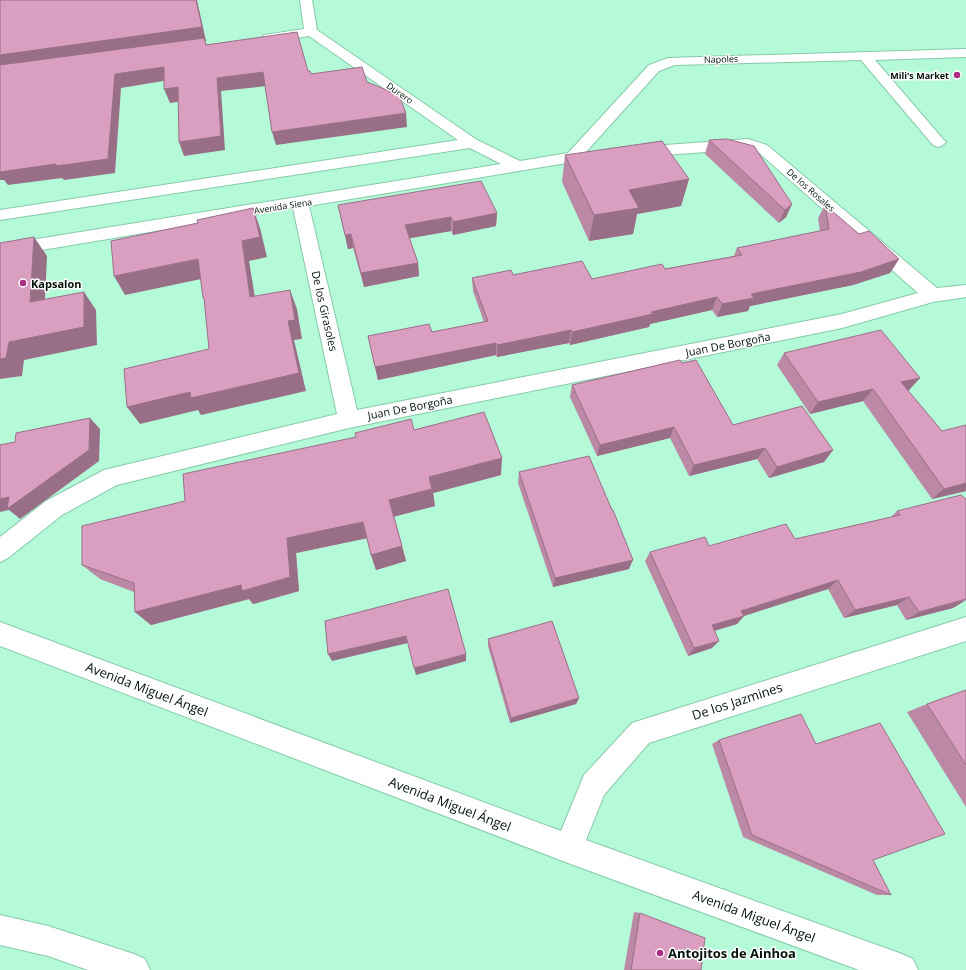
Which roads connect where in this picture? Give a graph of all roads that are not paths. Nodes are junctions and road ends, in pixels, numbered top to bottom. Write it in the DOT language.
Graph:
graph roads {
  1 [pos="306,0"];
  2 [pos="311,32"];
  3 [pos="257,39"];
  4 [pos="966,53"];
  5 [pos="866,56"];
  6 [pos="938,142"];
  7 [pos="472,143"];
  8 [pos="573,158"];
  9 [pos="518,166"];
  10 [pos="300,203"];
  11 [pos="0,215"];
  12 [pos="0,251"];
  13 [pos="966,291"];
  14 [pos="934,295"];
  15 [pos="350,420"];
  16 [pos="0,551"];
  17 [pos="966,628"];
  18 [pos="0,634"];
  19 [pos="568,848"];
  20 [pos="0,930"];
  21 [pos="134,970"];
  22 [pos="902,970"];
  1 -- 2 [label="street"];
  2 -- 3 [label="street"];
  2 -- 7 [label="street, Durero"];
  4 -- 5 [label="street, Napoles"];
  5 -- 6 [label="street"];
  5 -- 8 [label="street, Napoles"];
  7 -- 9 [label="street, Durero"];
  7 -- 11 [label="street"];
  8 -- 9 [label="street"];
  8 -- 14 [label="street, De los Rosales"];
  9 -- 10 [label="street, Avenida Siena"];
  10 -- 12 [label="street, Avenida Siena"];
  10 -- 15 [label="street, De los Girasoles"];
  13 -- 14 [label="street"];
  14 -- 15 [label="street, Juan De Borgoña"];
  15 -- 16 [label="street, Juan De Borgoña"];
  17 -- 19 [label="street, De los Jazmines"];
  18 -- 19 [label="street, Avenida Miguel Ángel"];
  19 -- 22 [label="street, Avenida Miguel Ángel"];
  20 -- 21 [label="street"];
}
